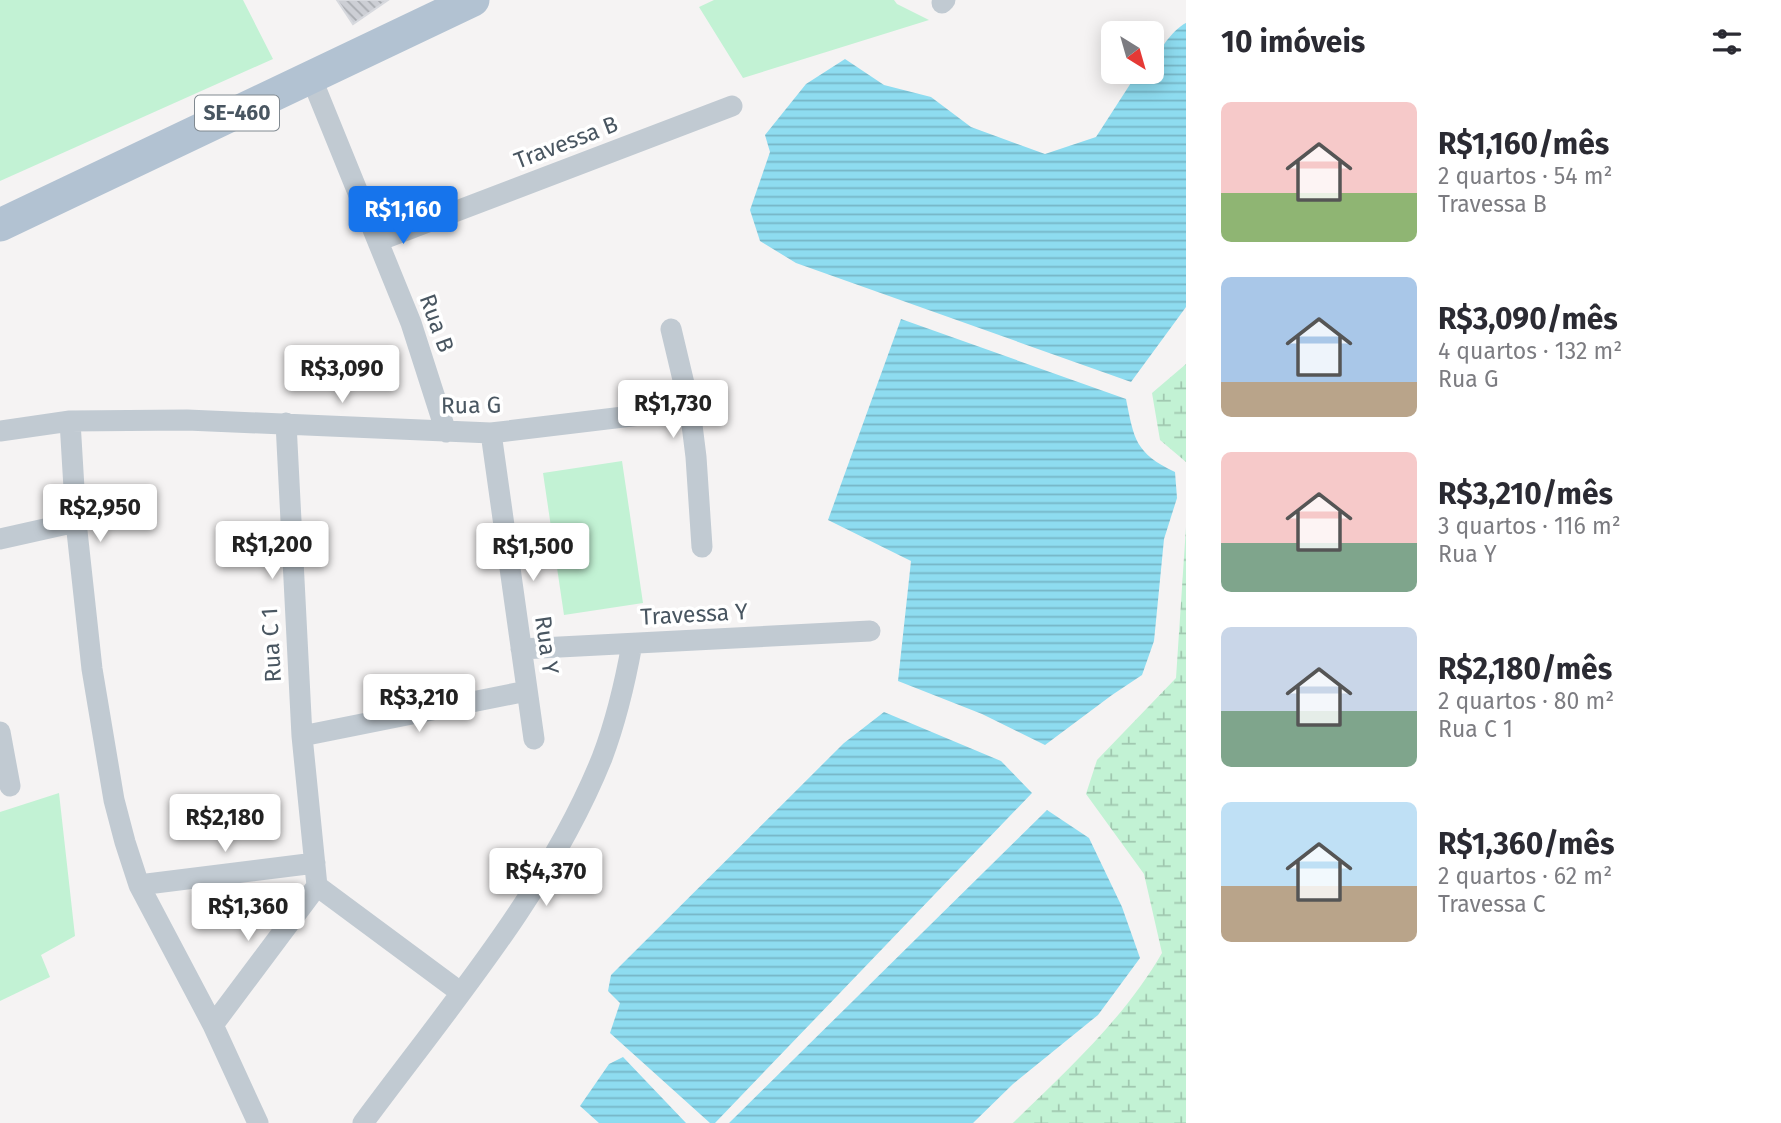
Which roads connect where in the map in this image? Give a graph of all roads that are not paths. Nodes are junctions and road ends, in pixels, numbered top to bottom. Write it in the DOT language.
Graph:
graph roads {
  1 [pos="472,0"];
  2 [pos="311,77"];
  3 [pos="732,106"];
  4 [pos="0,225"];
  5 [pos="378,241"];
  6 [pos="671,329"];
  7 [pos="690,409"];
  8 [pos="70,421"];
  9 [pos="286,423"];
  10 [pos="0,432"];
  11 [pos="446,432"];
  12 [pos="491,433"];
  13 [pos="76,522"];
  14 [pos="0,539"];
  15 [pos="702,547"];
  16 [pos="870,631"];
  17 [pos="632,644"];
  18 [pos="521,649"];
  19 [pos="527,691"];
  20 [pos="0,732"];
  21 [pos="302,736"];
  22 [pos="534,738"];
  23 [pos="10,786"];
  24 [pos="315,863"];
  25 [pos="139,885"];
  26 [pos="317,886"];
  27 [pos="460,992"];
  28 [pos="213,1025"];
  29 [pos="258,1123"];
  30 [pos="362,1123"];
  1 -- 2 [label="main road, SE-460"];
  2 -- 4 [label="main road, SE-460"];
  2 -- 5 [label="street, Rua B"];
  3 -- 5 [label="street, Travessa B"];
  5 -- 11 [label="street, Rua B"];
  6 -- 7 [label="street"];
  7 -- 12 [label="street, Rua G"];
  7 -- 15 [label="street"];
  8 -- 9 [label="street, Rua G"];
  8 -- 10 [label="street, Rua G"];
  8 -- 13 [label="street"];
  9 -- 11 [label="street, Rua G"];
  9 -- 21 [label="street, Rua C 1"];
  11 -- 12 [label="street, Rua G"];
  12 -- 18 [label="street, Rua Y"];
  13 -- 14 [label="street"];
  13 -- 25 [label="street"];
  16 -- 17 [label="street, Travessa Y"];
  17 -- 18 [label="street, Travessa Y"];
  17 -- 27 [label="street"];
  18 -- 19 [label="street, Rua Y"];
  19 -- 21 [label="street"];
  19 -- 22 [label="street, Rua Y"];
  20 -- 23 [label="street"];
  21 -- 24 [label="street, Rua C 1"];
  24 -- 25 [label="street"];
  24 -- 26 [label="street, Rua C 1"];
  25 -- 28 [label="street"];
  26 -- 27 [label="street"];
  26 -- 28 [label="street"];
  27 -- 30 [label="street"];
  28 -- 29 [label="street"];
}
